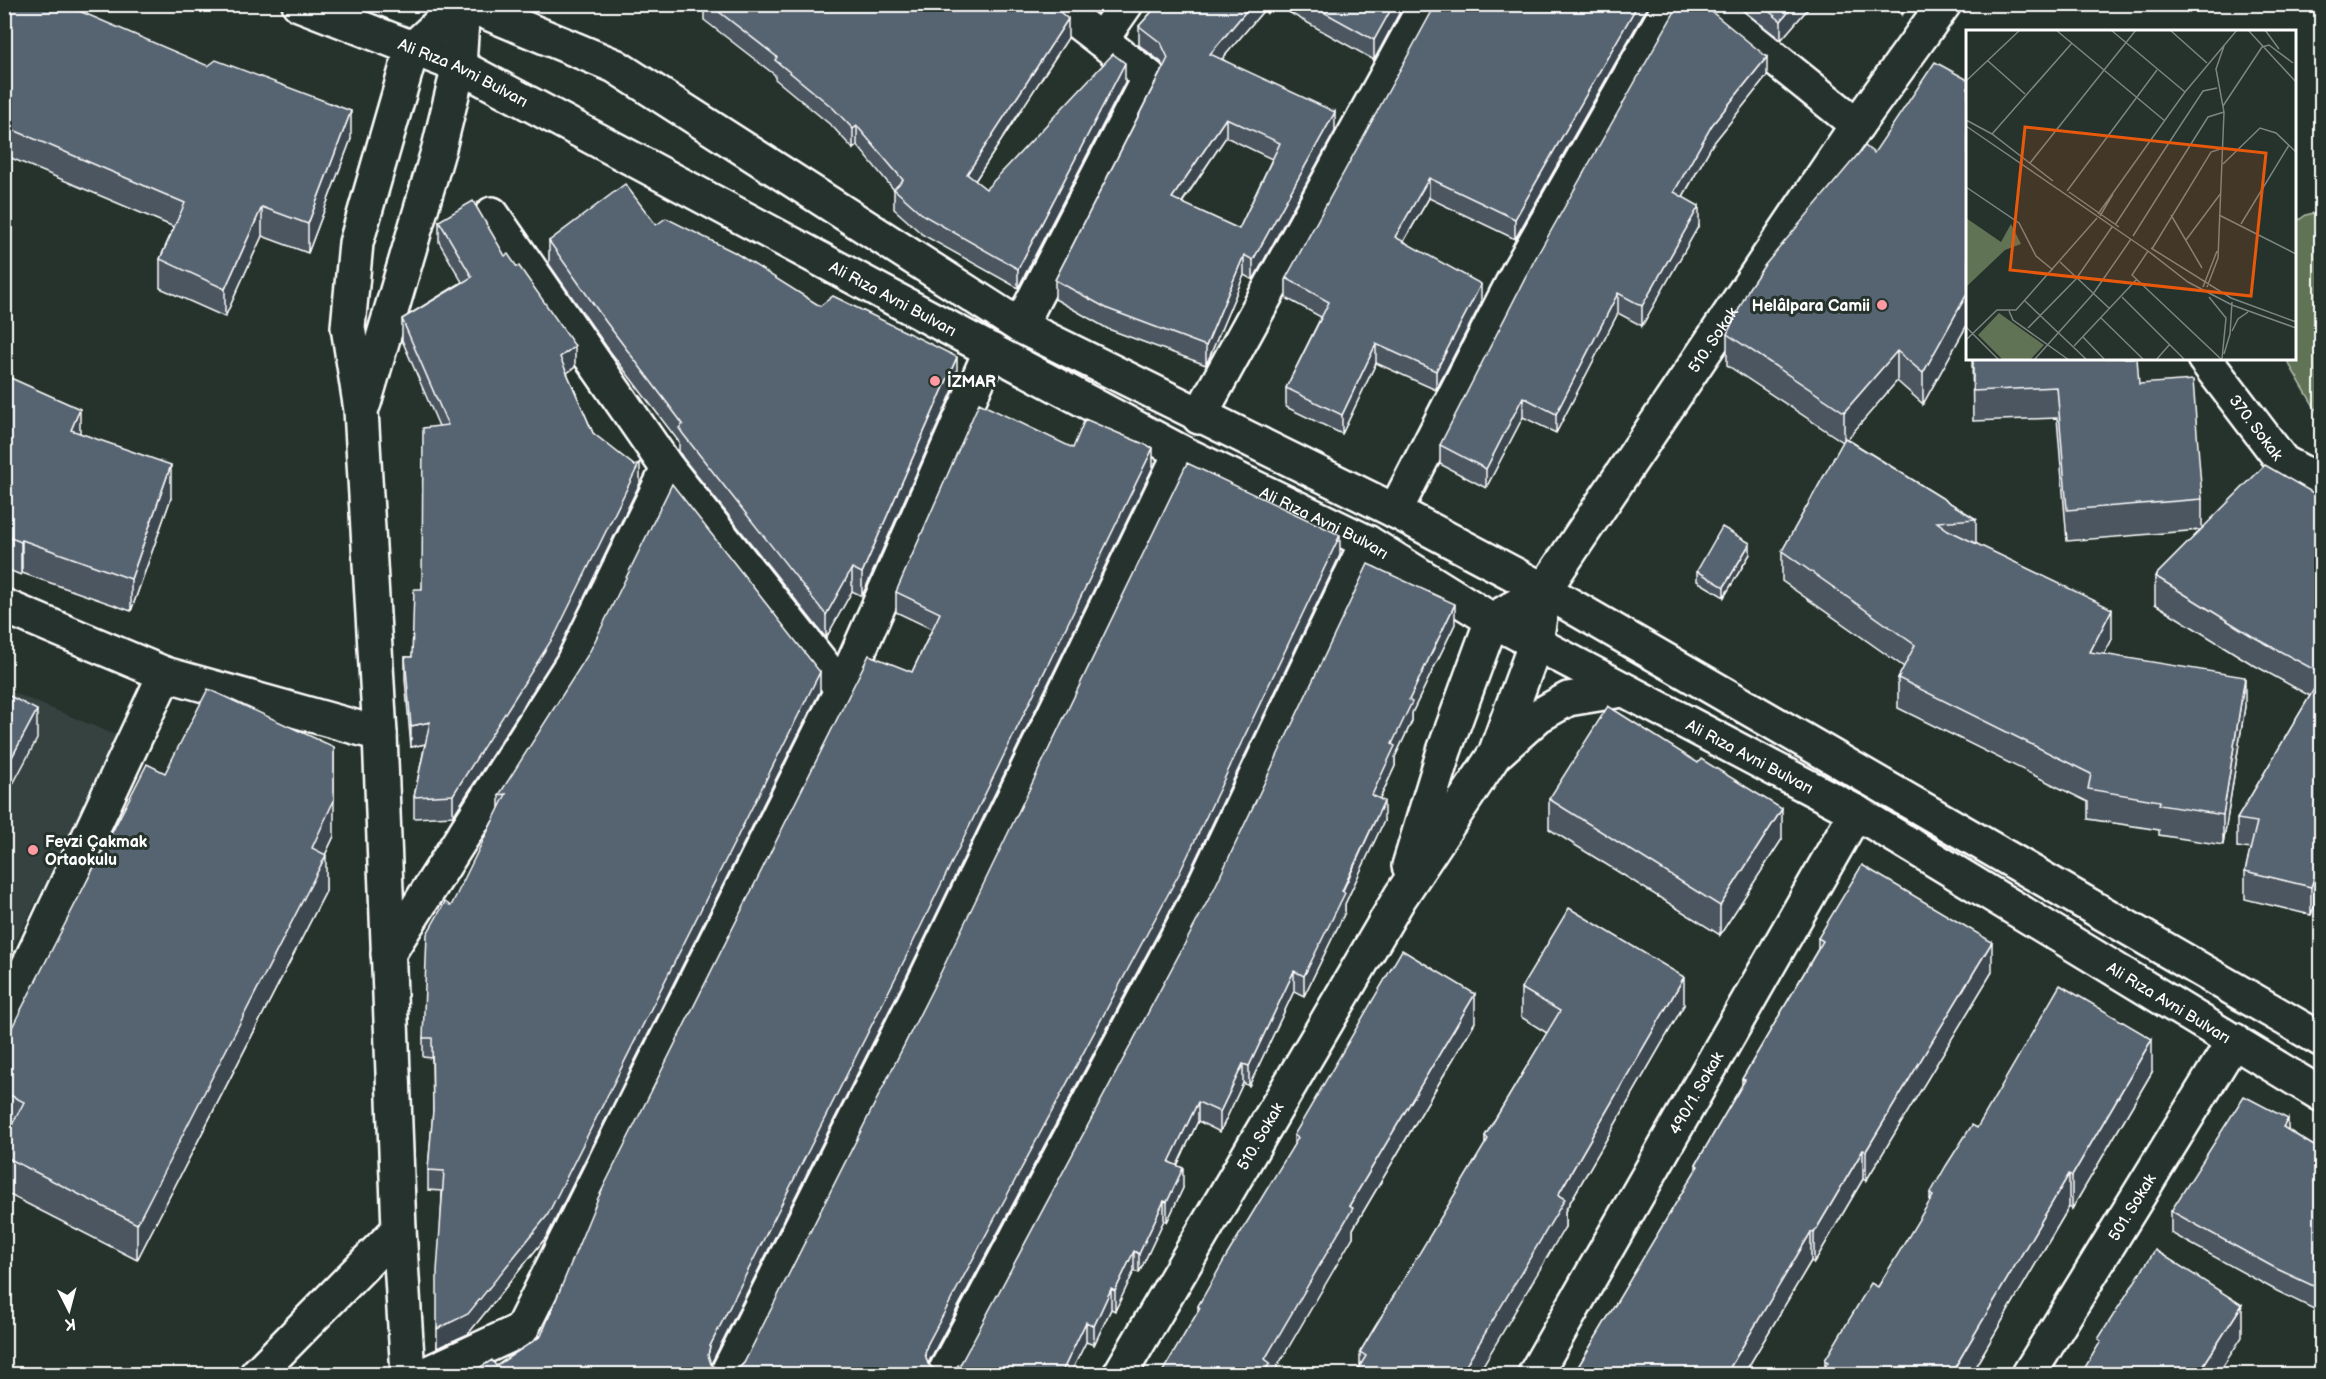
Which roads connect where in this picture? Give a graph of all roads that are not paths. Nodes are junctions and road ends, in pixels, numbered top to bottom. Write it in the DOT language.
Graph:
graph roads {
  1 [pos="299,4"];
  2 [pos="463,4"];
  3 [pos="1054,4"];
  4 [pos="1126,4"];
  5 [pos="1426,4"];
  6 [pos="1671,4"];
  7 [pos="1707,4"];
  8 [pos="1944,4"];
  9 [pos="1101,40"];
  10 [pos="1914,47"];
  11 [pos="412,49"];
  12 [pos="1941,65"];
  13 [pos="459,66"];
  14 [pos="1857,125"];
  15 [pos="492,214"];
  16 [pos="1020,326"];
  17 [pos="991,350"];
  18 [pos="2206,360"];
  19 [pos="361,410"];
  20 [pos="1200,417"];
  21 [pos="1181,452"];
  22 [pos="668,469"];
  23 [pos="2322,483"];
  24 [pos="1395,511"];
  25 [pos="1367,542"];
  26 [pos="1544,590"];
  27 [pos="4,606"];
  28 [pos="1492,620"];
  29 [pos="1536,642"];
  30 [pos="165,674"];
  31 [pos="842,689"];
  32 [pos="1622,690"];
  33 [pos="380,735"];
  34 [pos="1495,754"];
  35 [pos="1856,812"];
  36 [pos="1400,897"];
  37 [pos="388,954"];
  38 [pos="4,1018"];
  39 [pos="2234,1040"];
  40 [pos="2322,1040"];
  41 [pos="2322,1095"];
  42 [pos="399,1229"];
  43 [pos="257,1374"];
  44 [pos="408,1374"];
  45 [pos="426,1374"];
  46 [pos="727,1374"];
  47 [pos="944,1374"];
  48 [pos="1120,1374"];
  49 [pos="1535,1374"];
  50 [pos="2030,1374"];
  1 -- 11 [label="street, Ali Rıza Avni Bulvarı"];
  2 -- 11 [label="street"];
  2 -- 13 [label="street"];
  2 -- 16 [label="street"];
  3 -- 9 [label="street"];
  4 -- 9 [label="street"];
  5 -- 20 [label="street"];
  6 -- 24 [label="street"];
  7 -- 14 [label="street"];
  8 -- 10 [label="street, 510. Sokak"];
  9 -- 16 [label="street"];
  10 -- 12 [label="street"];
  10 -- 14 [label="street, 510. Sokak"];
  11 -- 13 [label="street, Ali Rıza Avni Bulvarı"];
  11 -- 19 [label="street"];
  13 -- 17 [label="street, Ali Rıza Avni Bulvarı"];
  13 -- 19 [label="street"];
  14 -- 26 [label="street, 510. Sokak"];
  15 -- 22 [label="street"];
  16 -- 20 [label="street"];
  17 -- 21 [label="street, Ali Rıza Avni Bulvarı"];
  17 -- 31 [label="street"];
  18 -- 23 [label="street, 370. Sokak"];
  19 -- 33 [label="street"];
  20 -- 24 [label="street"];
  21 -- 25 [label="street, Ali Rıza Avni Bulvarı"];
  21 -- 46 [label="street"];
  22 -- 31 [label="street"];
  22 -- 37 [label="street"];
  24 -- 26 [label="street"];
  25 -- 28 [label="street, Ali Rıza Avni Bulvarı"];
  25 -- 47 [label="street"];
  26 -- 28 [label="street"];
  26 -- 29 [label="street, 510. Sokak"];
  26 -- 40 [label="street"];
  27 -- 30 [label="street"];
  28 -- 29 [label="street, Ali Rıza Avni Bulvarı"];
  28 -- 36 [label="street, 510. Sokak"];
  29 -- 32 [label="street, Ali Rıza Avni Bulvarı"];
  29 -- 34 [label="street, 510. Sokak"];
  30 -- 33 [label="street"];
  30 -- 38 [label="street"];
  31 -- 45 [label="street"];
  32 -- 34 [label="street"];
  32 -- 35 [label="street, Ali Rıza Avni Bulvarı"];
  33 -- 37 [label="street"];
  34 -- 36 [label="street, 510. Sokak"];
  35 -- 39 [label="street, Ali Rıza Avni Bulvarı"];
  35 -- 49 [label="street, 490/1. Sokak"];
  36 -- 48 [label="street, 510. Sokak"];
  37 -- 42 [label="street"];
  39 -- 41 [label="street, Ali Rıza Avni Bulvarı"];
  39 -- 50 [label="street, 501. Sokak"];
  42 -- 43 [label="street"];
  42 -- 44 [label="street"];
}
